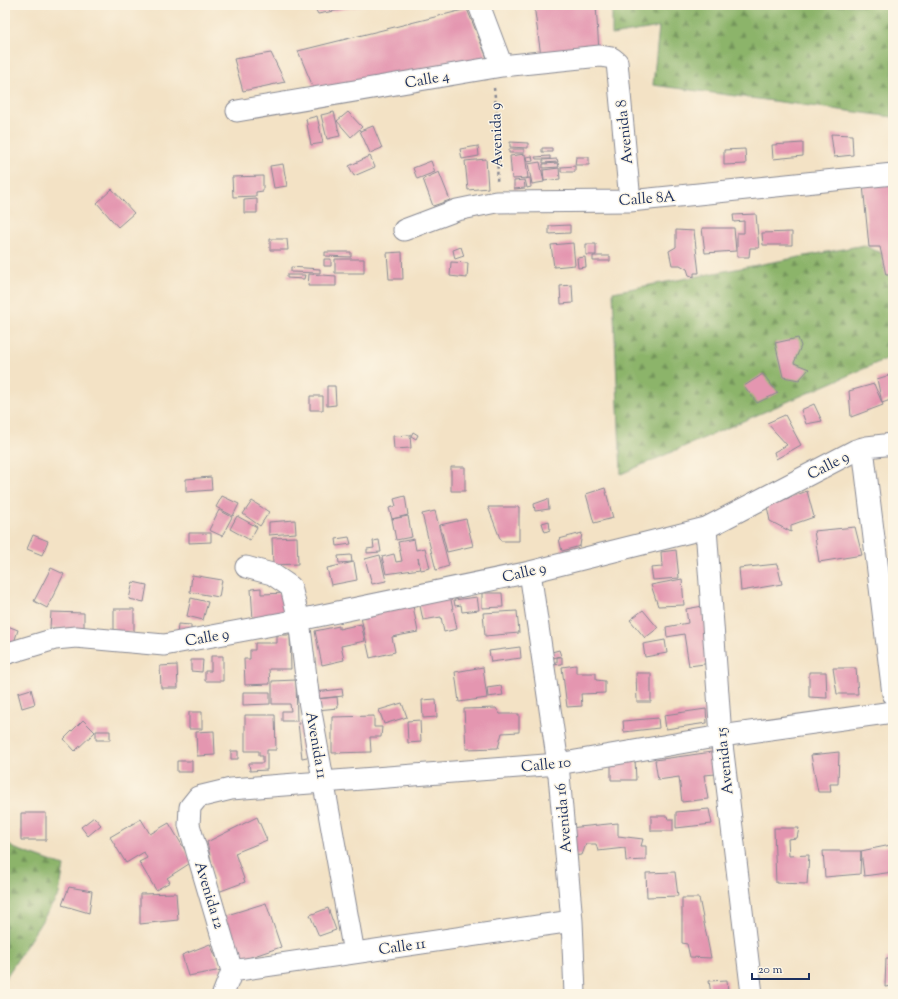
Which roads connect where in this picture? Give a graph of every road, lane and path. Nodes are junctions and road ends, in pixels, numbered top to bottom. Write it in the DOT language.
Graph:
graph roads {
  1 [pos="479,5"];
  2 [pos="617,62"];
  3 [pos="496,67"];
  4 [pos="237,111"];
  5 [pos="893,174"];
  6 [pos="630,201"];
  7 [pos="496,202"];
  8 [pos="404,230"];
  9 [pos="893,433"];
  10 [pos="893,444"];
  11 [pos="865,447"];
  12 [pos="706,528"];
  13 [pos="246,567"];
  14 [pos="530,572"];
  15 [pos="299,620"];
  16 [pos="5,654"];
  17 [pos="893,694"];
  18 [pos="893,712"];
  19 [pos="721,736"];
  20 [pos="558,764"];
  21 [pos="323,782"];
  22 [pos="198,797"];
  23 [pos="572,921"];
  24 [pos="354,953"];
  25 [pos="232,971"];
  26 [pos="223,994"];
  27 [pos="575,994"];
  28 [pos="752,994"];
  1 -- 3 [label="street"];
  2 -- 3 [label="street, Calle 4"];
  2 -- 6 [label="street, Avenida 8"];
  3 -- 4 [label="street, Calle 4"];
  3 -- 7 [label="path, Avenida 9"];
  5 -- 6 [label="street, Calle 8A"];
  6 -- 7 [label="street, Calle 8A"];
  7 -- 8 [label="street, Calle 8A"];
  9 -- 11 [label="street"];
  10 -- 11 [label="street, Calle 9"];
  11 -- 12 [label="street, Calle 9"];
  11 -- 17 [label="street"];
  12 -- 14 [label="street, Calle 9"];
  12 -- 19 [label="street, Avenida 15"];
  13 -- 15 [label="street, Avenida 11"];
  14 -- 15 [label="street, Calle 9"];
  14 -- 20 [label="street, Avenida 16"];
  15 -- 16 [label="street, Calle 9"];
  15 -- 21 [label="street, Avenida 11"];
  18 -- 19 [label="street, Calle 10"];
  19 -- 20 [label="street, Calle 10"];
  19 -- 28 [label="street, Avenida 15"];
  20 -- 21 [label="street, Calle 10"];
  20 -- 23 [label="street, Avenida 16"];
  21 -- 22 [label="street, Calle 10"];
  21 -- 24 [label="street, Avenida 11"];
  22 -- 25 [label="street, Avenida 12"];
  23 -- 24 [label="street, Calle 11"];
  23 -- 27 [label="street, Avenida 16"];
  24 -- 25 [label="street, Calle 11"];
  25 -- 26 [label="street"];
}
